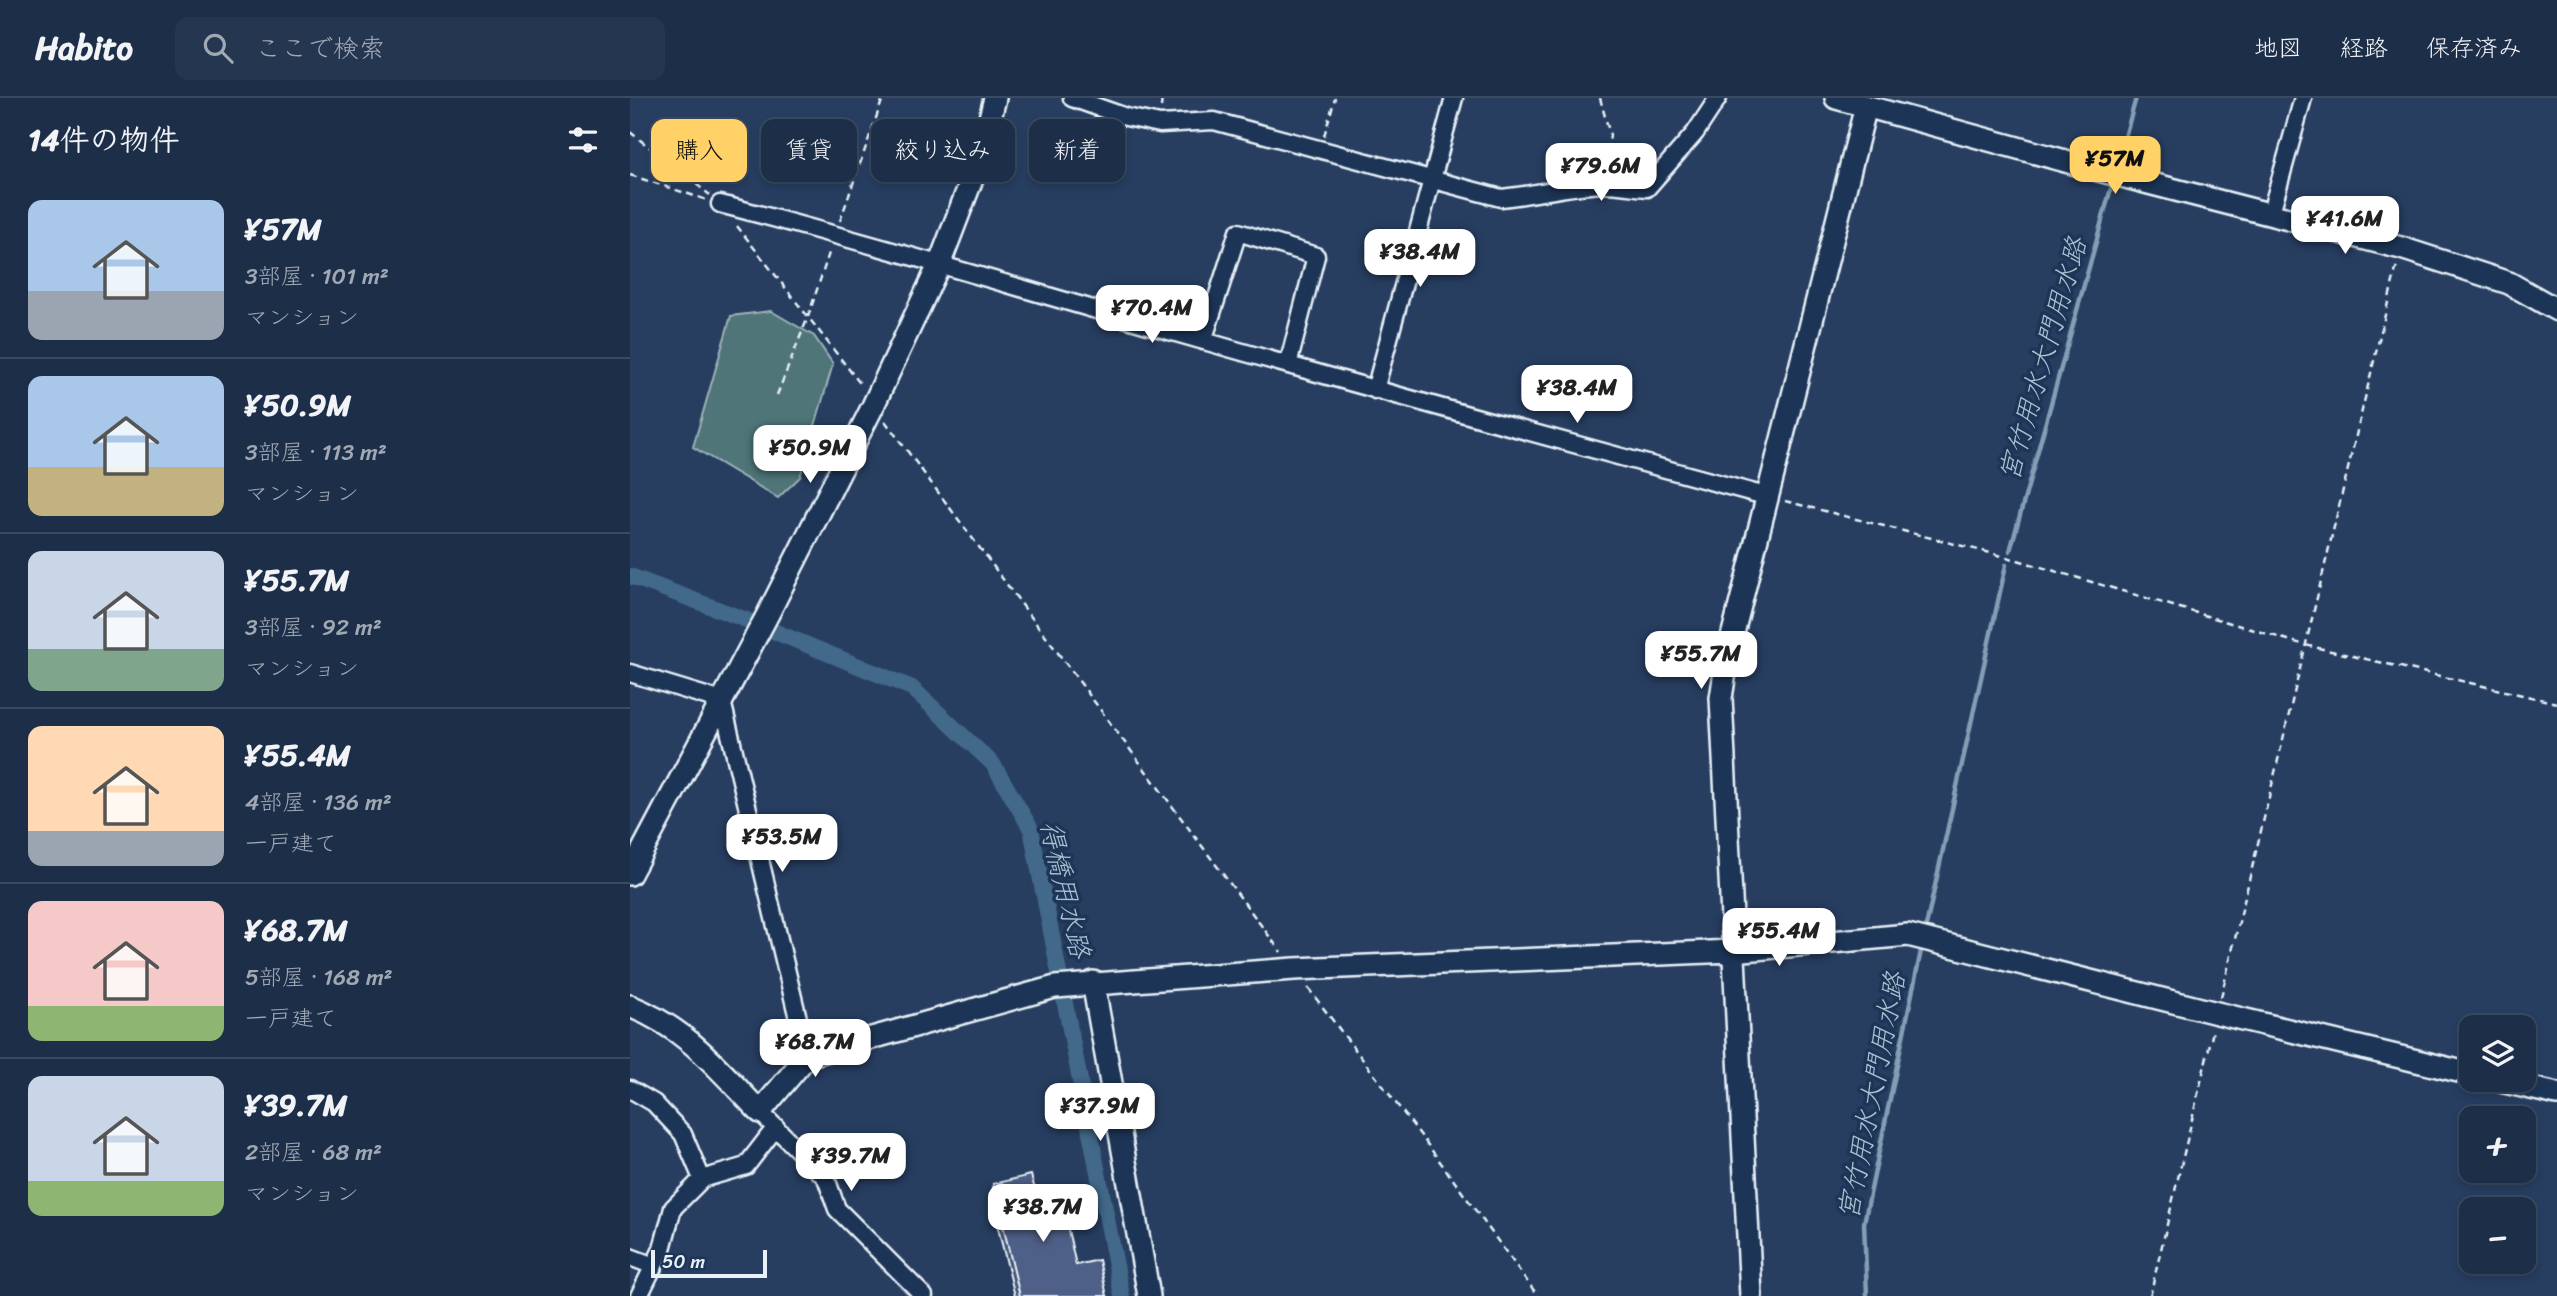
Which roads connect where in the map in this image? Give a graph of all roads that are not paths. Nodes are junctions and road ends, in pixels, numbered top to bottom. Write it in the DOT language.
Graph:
graph roads {
  1 [pos="995,98"];
  2 [pos="1072,98"];
  3 [pos="1454,98"];
  4 [pos="1718,98"];
  5 [pos="1836,98"];
  6 [pos="2303,98"];
  7 [pos="1866,106"];
  8 [pos="1430,179"];
  9 [pos="720,204"];
  10 [pos="2270,216"];
  11 [pos="939,265"];
  12 [pos="2557,310"];
  13 [pos="1203,341"];
  14 [pos="1289,365"];
  15 [pos="1375,390"];
  16 [pos="1769,497"];
  17 [pos="630,673"];
  18 [pos="722,701"];
  19 [pos="630,874"];
  20 [pos="1733,951"];
  21 [pos="1074,985"];
  22 [pos="630,1006"];
  23 [pos="807,1056"];
  24 [pos="2459,1071"];
  25 [pos="630,1089"];
  26 [pos="2536,1089"];
  27 [pos="2557,1094"];
  28 [pos="760,1112"];
  29 [pos="776,1127"];
  30 [pos="702,1179"];
  31 [pos="630,1257"];
  32 [pos="654,1265"];
  33 [pos="639,1296"];
  34 [pos="924,1296"];
  35 [pos="1149,1296"];
  36 [pos="1751,1296"];
  1 -- 11 [label="street"];
  2 -- 8 [label="street"];
  3 -- 8 [label="street"];
  4 -- 8 [label="street"];
  5 -- 7 [label="street"];
  6 -- 10 [label="street"];
  7 -- 10 [label="street"];
  7 -- 16 [label="street"];
  8 -- 15 [label="street"];
  9 -- 11 [label="street"];
  10 -- 12 [label="street"];
  11 -- 13 [label="street"];
  11 -- 18 [label="street"];
  13 -- 14 [label="street"];
  13 -- 14 [label="street"];
  14 -- 15 [label="street"];
  15 -- 16 [label="street"];
  16 -- 20 [label="street"];
  17 -- 18 [label="street"];
  18 -- 19 [label="street"];
  18 -- 23 [label="street"];
  20 -- 21 [label="street"];
  20 -- 24 [label="street"];
  20 -- 36 [label="street"];
  21 -- 23 [label="street"];
  21 -- 35 [label="street"];
  22 -- 28 [label="street"];
  23 -- 28 [label="street"];
  25 -- 30 [label="street"];
  26 -- 27 [label="street"];
  28 -- 29 [label="street"];
  29 -- 30 [label="street"];
  29 -- 34 [label="street"];
  30 -- 32 [label="street"];
  31 -- 32 [label="street"];
  32 -- 33 [label="street"];
}
